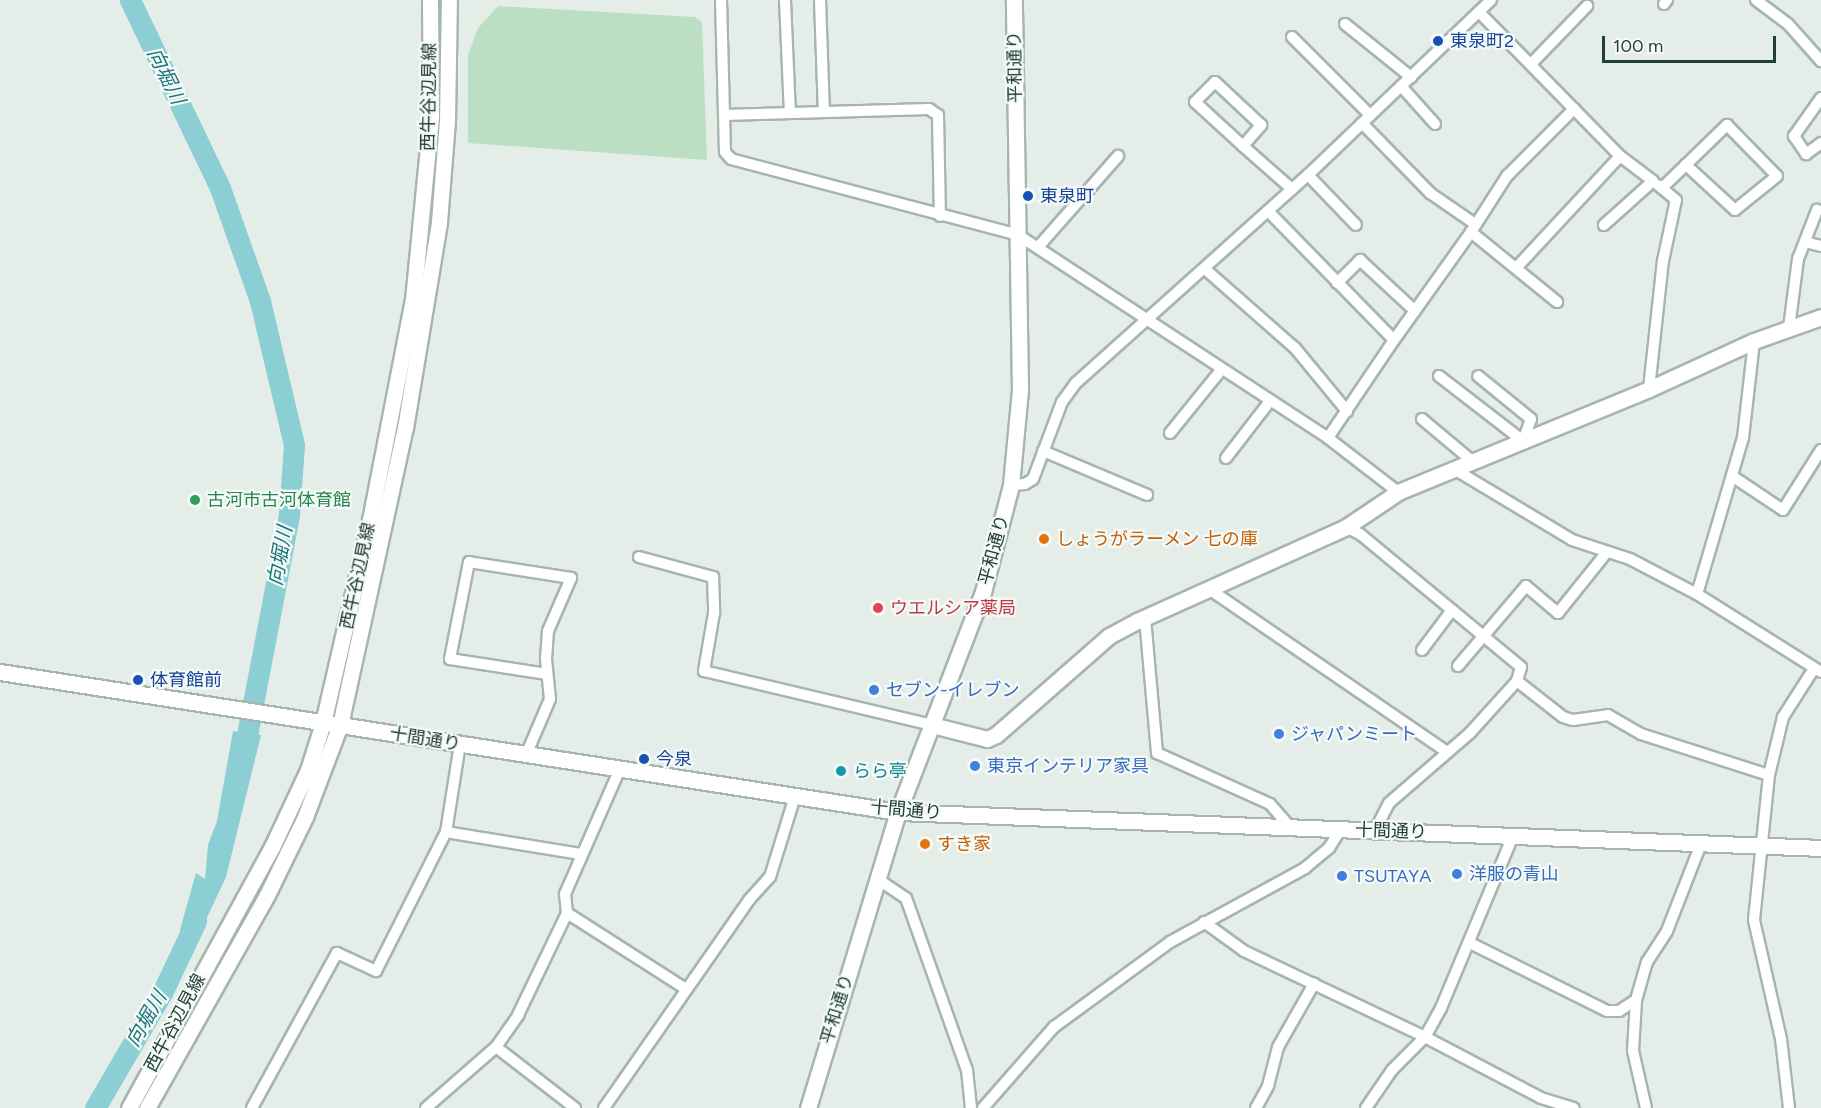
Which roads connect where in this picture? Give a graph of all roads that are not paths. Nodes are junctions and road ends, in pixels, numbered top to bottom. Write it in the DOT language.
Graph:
graph roads {
  1 [pos="430,0"];
  2 [pos="449,0"];
  3 [pos="721,0"];
  4 [pos="785,0"];
  5 [pos="820,0"];
  6 [pos="1014,0"];
  7 [pos="1491,0"];
  8 [pos="1756,0"];
  9 [pos="1587,6"];
  10 [pos="1479,12"];
  11 [pos="1345,24"];
  12 [pos="1292,37"];
  13 [pos="1821,61"];
  14 [pos="1531,64"];
  15 [pos="1411,77"];
  16 [pos="1401,86"];
  17 [pos="1821,98"];
  18 [pos="1574,109"];
  19 [pos="824,112"];
  20 [pos="790,113"];
  21 [pos="724,115"];
  22 [pos="1370,115"];
  23 [pos="1362,123"];
  24 [pos="1435,124"];
  25 [pos="1821,143"];
  26 [pos="1243,146"];
  27 [pos="1118,156"];
  28 [pos="1620,156"];
  29 [pos="1686,165"];
  30 [pos="1308,175"];
  31 [pos="1657,185"];
  32 [pos="1292,189"];
  33 [pos="1816,210"];
  34 [pos="1268,211"];
  35 [pos="940,216"];
  36 [pos="1356,225"];
  37 [pos="1604,225"];
  38 [pos="1473,228"];
  39 [pos="1018,235"];
  40 [pos="1804,242"];
  41 [pos="1039,246"];
  42 [pos="1821,246"];
  43 [pos="1517,267"];
  44 [pos="1205,269"];
  45 [pos="1337,283"];
  46 [pos="1557,302"];
  47 [pos="1415,311"];
  48 [pos="1821,317"];
  49 [pos="1149,320"];
  50 [pos="1789,328"];
  51 [pos="1394,340"];
  52 [pos="1754,341"];
  53 [pos="1221,370"];
  54 [pos="1439,376"];
  55 [pos="1478,376"];
  56 [pos="1649,389"];
  57 [pos="1270,401"];
  58 [pos="1347,411"];
  59 [pos="1422,418"];
  60 [pos="1170,433"];
  61 [pos="1328,438"];
  62 [pos="1523,441"];
  63 [pos="1821,450"];
  64 [pos="1043,451"];
  65 [pos="1226,458"];
  66 [pos="1473,461"];
  67 [pos="1454,469"];
  68 [pos="1732,476"];
  69 [pos="1011,485"];
  70 [pos="1398,492"];
  71 [pos="1147,495"];
  72 [pos="1346,527"];
  73 [pos="1607,552"];
  74 [pos="639,557"];
  75 [pos="1209,589"];
  76 [pos="1697,594"];
  77 [pos="1452,610"];
  78 [pos="1145,618"];
  79 [pos="1484,636"];
  80 [pos="1422,650"];
  81 [pos="1458,666"];
  82 [pos="1817,671"];
  83 [pos="0,672"];
  84 [pos="547,674"];
  85 [pos="1517,681"];
  86 [pos="323,723"];
  87 [pos="340,725"];
  88 [pos="932,725"];
  89 [pos="459,744"];
  90 [pos="1446,751"];
  91 [pos="526,754"];
  92 [pos="620,769"];
  93 [pos="1769,775"];
  94 [pos="795,796"];
  95 [pos="898,812"];
  96 [pos="1289,826"];
  97 [pos="1341,829"];
  98 [pos="1375,830"];
  99 [pos="446,832"];
  100 [pos="1513,836"];
  101 [pos="1701,844"];
  102 [pos="1761,846"];
  103 [pos="1821,848"];
  104 [pos="580,854"];
  105 [pos="876,878"];
  106 [pos="567,913"];
  107 [pos="1204,922"];
  108 [pos="1470,943"];
  109 [pos="1314,984"];
  110 [pos="686,989"];
  111 [pos="1636,1000"];
  112 [pos="1425,1037"];
  113 [pos="496,1047"];
  114 [pos="428,1107"];
  115 [pos="129,1108"];
  116 [pos="147,1108"];
  117 [pos="252,1108"];
  118 [pos="575,1108"];
  119 [pos="604,1108"];
  120 [pos="808,1108"];
  121 [pos="971,1108"];
  122 [pos="983,1108"];
  123 [pos="1256,1108"];
  124 [pos="1366,1108"];
  125 [pos="1574,1108"];
  126 [pos="1646,1108"];
  127 [pos="1789,1108"];
  1 -- 86 [label="street, 西牛谷辺見線"];
  2 -- 87 [label="street, 西牛谷辺見線"];
  3 -- 21 [label="street"];
  4 -- 20 [label="street"];
  5 -- 19 [label="street"];
  6 -- 39 [label="street, 平和通り"];
  7 -- 10 [label="street"];
  8 -- 13 [label="street"];
  9 -- 14 [label="street"];
  10 -- 14 [label="street"];
  10 -- 15 [label="street"];
  11 -- 15 [label="street"];
  12 -- 22 [label="street"];
  14 -- 18 [label="street"];
  15 -- 16 [label="street"];
  16 -- 22 [label="street"];
  16 -- 24 [label="street"];
  17 -- 25 [label="street"];
  18 -- 28 [label="street"];
  18 -- 38 [label="street"];
  19 -- 20 [label="street"];
  19 -- 35 [label="street"];
  20 -- 21 [label="street"];
  21 -- 35 [label="street"];
  22 -- 23 [label="street"];
  23 -- 30 [label="street"];
  23 -- 38 [label="street"];
  26 -- 26 [label="street"];
  26 -- 32 [label="street"];
  27 -- 41 [label="street"];
  28 -- 31 [label="street"];
  28 -- 43 [label="street"];
  29 -- 29 [label="street"];
  29 -- 31 [label="street"];
  30 -- 32 [label="street"];
  30 -- 36 [label="street"];
  31 -- 37 [label="street"];
  31 -- 56 [label="street"];
  32 -- 34 [label="street"];
  33 -- 40 [label="street"];
  34 -- 44 [label="street"];
  34 -- 45 [label="street"];
  35 -- 39 [label="street"];
  38 -- 43 [label="street"];
  38 -- 47 [label="street"];
  39 -- 41 [label="street"];
  39 -- 69 [label="street, 平和通り"];
  40 -- 42 [label="street"];
  40 -- 50 [label="street"];
  41 -- 49 [label="street"];
  43 -- 46 [label="street"];
  44 -- 49 [label="street"];
  44 -- 58 [label="street"];
  45 -- 47 [label="street"];
  45 -- 51 [label="street"];
  47 -- 51 [label="street"];
  48 -- 50 [label="street"];
  49 -- 53 [label="street"];
  49 -- 64 [label="street"];
  50 -- 52 [label="street"];
  51 -- 58 [label="street"];
  52 -- 56 [label="street"];
  52 -- 68 [label="street"];
  53 -- 57 [label="street"];
  53 -- 60 [label="street"];
  54 -- 62 [label="street"];
  55 -- 62 [label="street"];
  56 -- 62 [label="street"];
  57 -- 61 [label="street"];
  57 -- 65 [label="street"];
  58 -- 61 [label="street"];
  59 -- 66 [label="street"];
  61 -- 70 [label="street"];
  62 -- 66 [label="street"];
  63 -- 68 [label="street"];
  64 -- 69 [label="street"];
  64 -- 71 [label="street"];
  66 -- 67 [label="street"];
  67 -- 70 [label="street"];
  67 -- 73 [label="street"];
  68 -- 76 [label="street"];
  69 -- 88 [label="street, 平和通り"];
  70 -- 72 [label="street"];
  72 -- 75 [label="street"];
  72 -- 77 [label="street"];
  73 -- 76 [label="street"];
  73 -- 79 [label="street"];
  74 -- 88 [label="street"];
  75 -- 78 [label="street"];
  75 -- 90 [label="street"];
  76 -- 82 [label="street"];
  77 -- 79 [label="street"];
  77 -- 80 [label="street"];
  78 -- 88 [label="street"];
  78 -- 96 [label="street"];
  79 -- 81 [label="street"];
  79 -- 85 [label="street"];
  82 -- 93 [label="street"];
  83 -- 86 [label="street, 十間通り"];
  84 -- 84 [label="street"];
  84 -- 91 [label="street"];
  85 -- 90 [label="street"];
  85 -- 93 [label="street"];
  86 -- 87 [label="street, 十間通り"];
  86 -- 115 [label="street, 西牛谷辺見線"];
  87 -- 89 [label="street, 十間通り"];
  87 -- 116 [label="street, 西牛谷辺見線"];
  88 -- 95 [label="street, 平和通り"];
  89 -- 91 [label="street, 十間通り"];
  89 -- 99 [label="street"];
  90 -- 98 [label="street"];
  91 -- 92 [label="street, 十間通り"];
  92 -- 94 [label="street, 十間通り"];
  92 -- 104 [label="street"];
  93 -- 102 [label="street"];
  94 -- 95 [label="street, 十間通り"];
  94 -- 110 [label="street"];
  95 -- 96 [label="street, 十間通り"];
  95 -- 105 [label="street, 平和通り"];
  96 -- 97 [label="street, 十間通り"];
  97 -- 98 [label="street, 十間通り"];
  97 -- 107 [label="street"];
  98 -- 100 [label="street, 十間通り"];
  99 -- 104 [label="street"];
  99 -- 117 [label="street"];
  100 -- 101 [label="street, 十間通り"];
  100 -- 108 [label="street"];
  101 -- 102 [label="street, 十間通り"];
  101 -- 111 [label="street"];
  102 -- 103 [label="street, 十間通り"];
  102 -- 127 [label="street"];
  104 -- 106 [label="street"];
  105 -- 120 [label="street, 平和通り"];
  105 -- 121 [label="street"];
  106 -- 110 [label="street"];
  106 -- 113 [label="street"];
  107 -- 109 [label="street"];
  107 -- 122 [label="street"];
  108 -- 111 [label="street"];
  108 -- 112 [label="street"];
  109 -- 112 [label="street"];
  109 -- 123 [label="street"];
  110 -- 119 [label="street"];
  111 -- 126 [label="street"];
  112 -- 124 [label="street"];
  112 -- 125 [label="street"];
  113 -- 114 [label="street"];
  113 -- 118 [label="street"];
}
